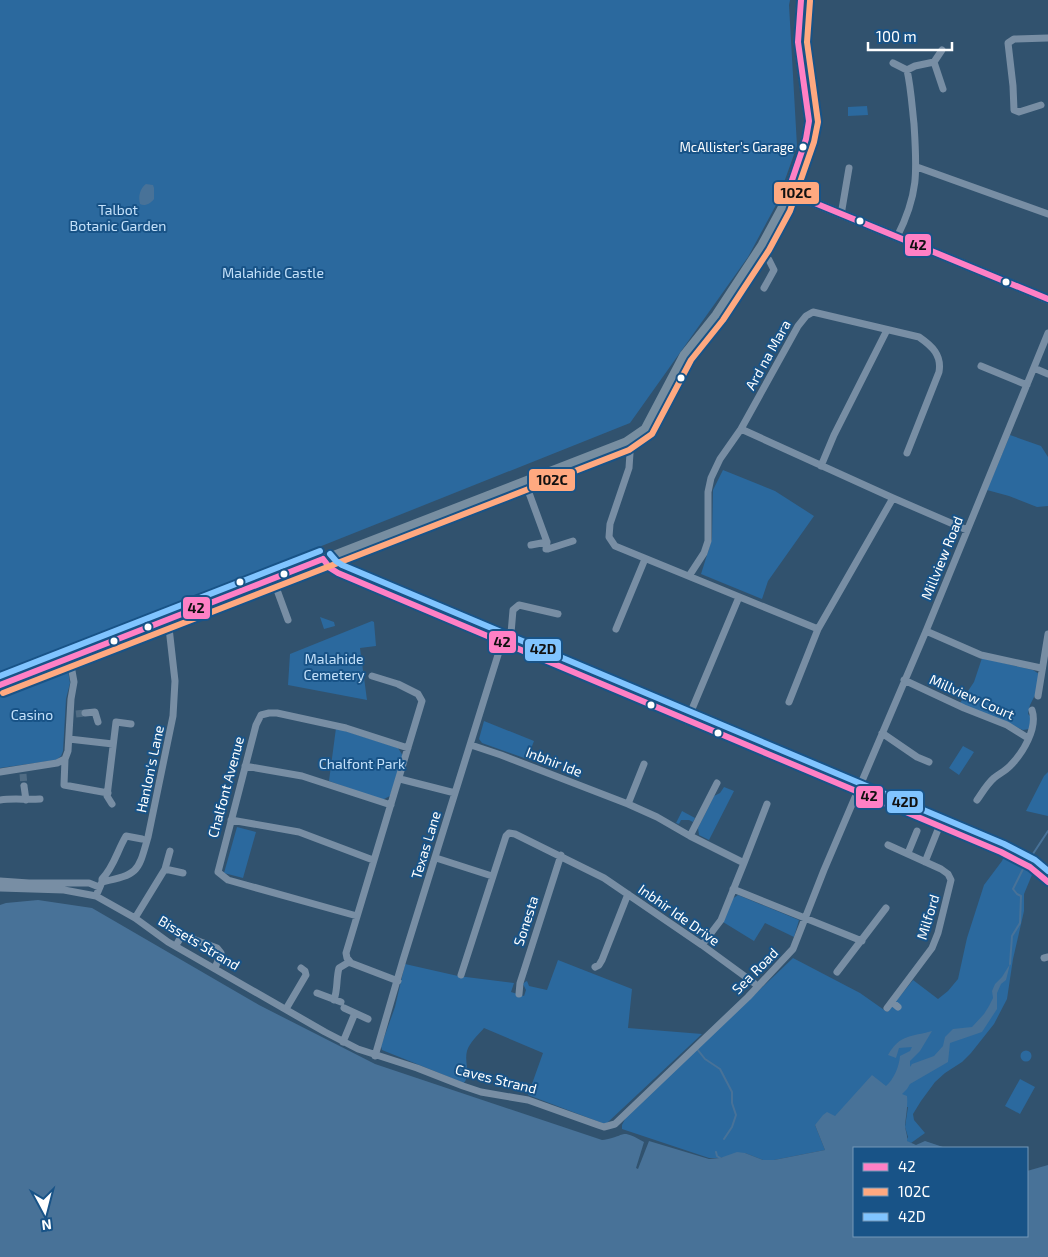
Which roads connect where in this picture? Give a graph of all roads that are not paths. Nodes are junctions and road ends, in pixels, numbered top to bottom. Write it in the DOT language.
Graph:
graph roads {
  1 [pos="801,0"];
  2 [pos="1048,38"];
  3 [pos="942,50"];
  4 [pos="934,62"];
  5 [pos="893,63"];
  6 [pos="907,70"];
  7 [pos="943,89"];
  8 [pos="1041,105"];
  9 [pos="917,167"];
  10 [pos="849,168"];
  11 [pos="788,192"];
  12 [pos="1048,214"];
  13 [pos="841,215"];
  14 [pos="897,237"];
  15 [pos="757,252"];
  16 [pos="764,288"];
  17 [pos="1048,299"];
  18 [pos="887,330"];
  19 [pos="1048,333"];
  20 [pos="981,366"];
  21 [pos="1034,368"];
  22 [pos="1048,374"];
  23 [pos="1027,385"];
  24 [pos="741,429"];
  25 [pos="626,442"];
  26 [pos="907,453"];
  27 [pos="821,466"];
  28 [pos="525,482"];
  29 [pos="893,498"];
  30 [pos="967,530"];
  31 [pos="573,541"];
  32 [pos="547,542"];
  33 [pos="531,545"];
  34 [pos="324,559"];
  35 [pos="645,559"];
  36 [pos="689,576"];
  37 [pos="273,579"];
  38 [pos="739,597"];
  39 [pos="558,614"];
  40 [pos="168,619"];
  41 [pos="288,620"];
  42 [pos="616,629"];
  43 [pos="818,630"];
  44 [pos="926,631"];
  45 [pos="1048,634"];
  46 [pos="506,644"];
  47 [pos="1041,668"];
  48 [pos="72,670"];
  49 [pos="372,676"];
  50 [pos="904,680"];
  51 [pos="0,685"];
  52 [pos="1038,696"];
  53 [pos="789,702"];
  54 [pos="1032,710"];
  55 [pos="85,713"];
  56 [pos="687,721"];
  57 [pos="98,722"];
  58 [pos="131,724"];
  59 [pos="882,733"];
  60 [pos="1028,738"];
  61 [pos="69,739"];
  62 [pos="113,744"];
  63 [pos="471,745"];
  64 [pos="408,748"];
  65 [pos="66,759"];
  66 [pos="929,762"];
  67 [pos="644,764"];
  68 [pos="245,766"];
  69 [pos="0,772"];
  70 [pos="400,779"];
  71 [pos="717,783"];
  72 [pos="24,786"];
  73 [pos="108,792"];
  74 [pos="455,793"];
  75 [pos="858,793"];
  76 [pos="40,799"];
  77 [pos="0,800"];
  78 [pos="26,800"];
  79 [pos="977,800"];
  80 [pos="112,804"];
  81 [pos="628,804"];
  82 [pos="767,804"];
  83 [pos="391,806"];
  84 [pos="231,820"];
  85 [pos="939,826"];
  86 [pos="917,831"];
  87 [pos="690,836"];
  88 [pos="142,839"];
  89 [pos="888,845"];
  90 [pos="170,851"];
  91 [pos="908,853"];
  92 [pos="560,855"];
  93 [pos="436,858"];
  94 [pos="373,860"];
  95 [pos="925,862"];
  96 [pos="744,863"];
  97 [pos="165,869"];
  98 [pos="183,873"];
  99 [pos="492,876"];
  100 [pos="0,881"];
  101 [pos="1048,882"];
  102 [pos="101,884"];
  103 [pos="0,888"];
  104 [pos="733,889"];
  105 [pos="628,894"];
  106 [pos="96,896"];
  107 [pos="886,908"];
  108 [pos="357,916"];
  109 [pos="136,918"];
  110 [pos="805,918"];
  111 [pos="862,941"];
  112 [pos="178,942"];
  113 [pos="702,945"];
  114 [pos="349,962"];
  115 [pos="594,967"];
  116 [pos="215,968"];
  117 [pos="301,968"];
  118 [pos="837,972"];
  119 [pos="461,975"];
  120 [pos="398,981"];
  121 [pos="754,983"];
  122 [pos="317,993"];
  123 [pos="519,994"];
  124 [pos="339,1003"];
  125 [pos="898,1007"];
  126 [pos="286,1009"];
  127 [pos="355,1013"];
  128 [pos="368,1019"];
  129 [pos="342,1042"];
  130 [pos="375,1056"];
  131 [pos="610,1126"];
  1 -- 11 [label="main road"];
  2 -- 8 [label="street"];
  3 -- 4 [label="street"];
  4 -- 6 [label="street"];
  4 -- 7 [label="street"];
  5 -- 6 [label="street"];
  6 -- 9 [label="street"];
  9 -- 12 [label="street"];
  9 -- 14 [label="street"];
  10 -- 13 [label="street"];
  11 -- 13 [label="main road"];
  11 -- 15 [label="main road"];
  13 -- 14 [label="main road"];
  14 -- 17 [label="main road"];
  15 -- 16 [label="street"];
  15 -- 25 [label="main road"];
  18 -- 24 [label="street, Ard na Mara"];
  18 -- 26 [label="street, Ard na Mara"];
  18 -- 27 [label="street"];
  19 -- 21 [label="street, Millview Road"];
  20 -- 23 [label="street"];
  21 -- 22 [label="street"];
  21 -- 23 [label="street, Millview Road"];
  23 -- 30 [label="street, Millview Road"];
  24 -- 27 [label="street"];
  24 -- 36 [label="street, Ard na Mara"];
  25 -- 28 [label="main road"];
  25 -- 35 [label="street"];
  27 -- 29 [label="street"];
  28 -- 32 [label="street"];
  28 -- 34 [label="main road"];
  29 -- 30 [label="street"];
  29 -- 43 [label="street"];
  30 -- 44 [label="street, Millview Road"];
  31 -- 32 [label="street"];
  32 -- 33 [label="street"];
  34 -- 37 [label="main road"];
  34 -- 46 [label="street"];
  35 -- 36 [label="street"];
  35 -- 42 [label="street"];
  36 -- 38 [label="street"];
  37 -- 40 [label="main road"];
  37 -- 41 [label="street"];
  38 -- 43 [label="street"];
  38 -- 56 [label="street"];
  39 -- 46 [label="street, Texas Lane"];
  40 -- 51 [label="main road"];
  40 -- 102 [label="street, Hanlon's Lane"];
  43 -- 53 [label="street"];
  44 -- 47 [label="street"];
  44 -- 50 [label="street, Millview Road"];
  45 -- 47 [label="street"];
  46 -- 56 [label="street"];
  46 -- 63 [label="street, Texas Lane"];
  47 -- 52 [label="street"];
  48 -- 61 [label="street"];
  49 -- 64 [label="street"];
  50 -- 59 [label="street, Millview Road"];
  50 -- 60 [label="street, Millview Court"];
  54 -- 60 [label="street, Millview Court"];
  55 -- 57 [label="street"];
  56 -- 75 [label="street"];
  58 -- 62 [label="street"];
  59 -- 66 [label="street"];
  59 -- 75 [label="street, Millview Road"];
  60 -- 79 [label="street, Millview Court"];
  61 -- 62 [label="street"];
  61 -- 65 [label="street"];
  62 -- 73 [label="street"];
  63 -- 74 [label="street, Texas Lane"];
  63 -- 81 [label="street, Inbhir Ide"];
  64 -- 68 [label="street, Chalfont Avenue"];
  64 -- 70 [label="street"];
  65 -- 69 [label="street"];
  65 -- 73 [label="street"];
  67 -- 81 [label="street"];
  68 -- 83 [label="street"];
  68 -- 84 [label="street, Chalfont Avenue"];
  70 -- 74 [label="street"];
  70 -- 83 [label="street"];
  71 -- 87 [label="street"];
  72 -- 78 [label="street"];
  73 -- 80 [label="street"];
  74 -- 93 [label="street, Texas Lane"];
  75 -- 85 [label="street"];
  75 -- 110 [label="street, Sea Road"];
  76 -- 78 [label="street"];
  77 -- 78 [label="street"];
  81 -- 87 [label="street, Inbhir Ide"];
  82 -- 96 [label="street"];
  83 -- 94 [label="street"];
  84 -- 94 [label="street"];
  84 -- 108 [label="street, Chalfont Avenue"];
  85 -- 95 [label="street"];
  85 -- 101 [label="street"];
  86 -- 91 [label="street"];
  87 -- 96 [label="street, Inbhir Ide"];
  88 -- 102 [label="street"];
  89 -- 91 [label="street, Milford"];
  90 -- 97 [label="street"];
  91 -- 95 [label="street, Milford"];
  92 -- 99 [label="street"];
  92 -- 105 [label="street, Inbhir Ide Drive"];
  92 -- 123 [label="street, Sonesta"];
  93 -- 99 [label="street"];
  93 -- 120 [label="street, Texas Lane"];
  94 -- 108 [label="street"];
  95 -- 125 [label="street, Milford"];
  96 -- 104 [label="street"];
  97 -- 98 [label="street"];
  97 -- 109 [label="street"];
  99 -- 119 [label="street"];
  100 -- 102 [label="street"];
  102 -- 106 [label="street"];
  103 -- 106 [label="street, Bissets Strand"];
  104 -- 110 [label="street"];
  104 -- 113 [label="street"];
  105 -- 113 [label="street, Inbhir Ide Drive"];
  105 -- 115 [label="street"];
  106 -- 109 [label="street, Bissets Strand"];
  107 -- 111 [label="street"];
  108 -- 114 [label="street"];
  109 -- 116 [label="street, Bissets Strand"];
  110 -- 111 [label="street"];
  110 -- 131 [label="street, Sea Road"];
  111 -- 118 [label="street"];
  112 -- 116 [label="street"];
  113 -- 121 [label="street, Inbhir Ide Drive"];
  114 -- 120 [label="street"];
  114 -- 124 [label="street"];
  116 -- 126 [label="street, Bissets Strand"];
  117 -- 126 [label="street"];
  120 -- 130 [label="street, Texas Lane"];
  122 -- 124 [label="street"];
  124 -- 127 [label="street"];
  126 -- 129 [label="street, Bissets Strand"];
  127 -- 128 [label="street"];
  127 -- 129 [label="street"];
  129 -- 130 [label="street, Bissets Strand"];
  130 -- 131 [label="street, Caves Strand"];
}
